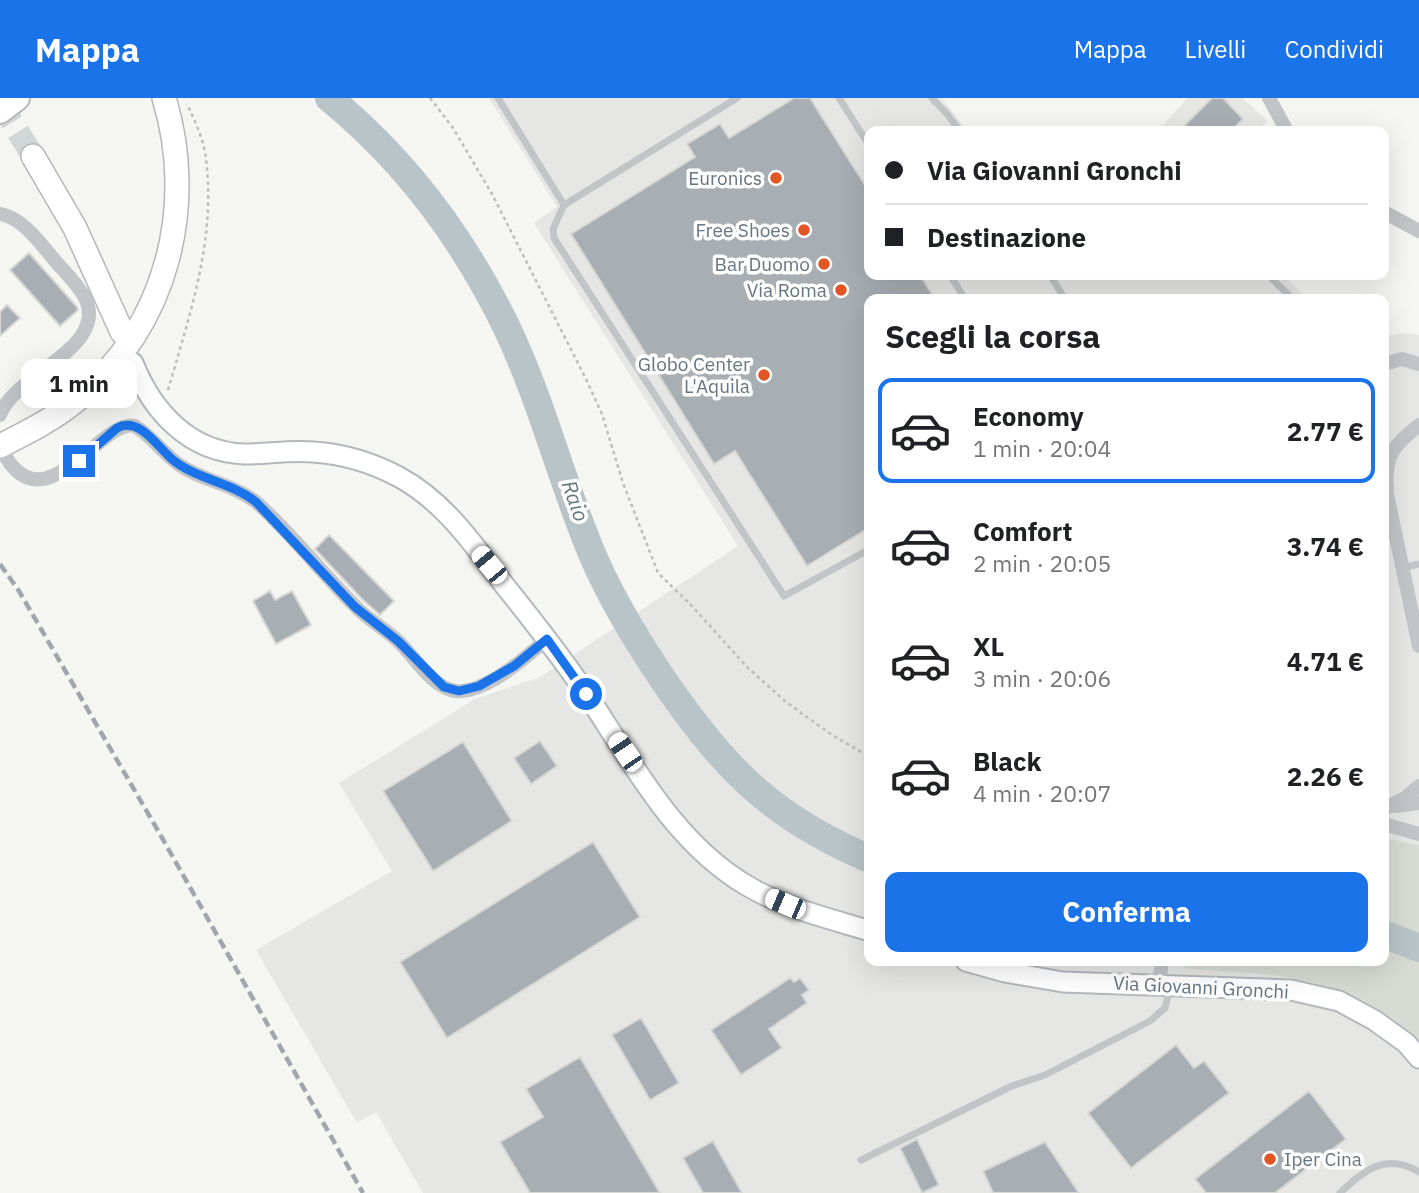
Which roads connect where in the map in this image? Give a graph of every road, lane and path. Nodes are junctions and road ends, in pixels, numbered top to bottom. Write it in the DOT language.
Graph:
graph roads {
  1 [pos="18,98"];
  2 [pos="164,98"];
  3 [pos="184,98"];
  4 [pos="430,98"];
  5 [pos="498,98"];
  6 [pos="737,98"];
  7 [pos="839,98"];
  8 [pos="932,98"];
  9 [pos="1269,98"];
  10 [pos="0,111"];
  11 [pos="956,126"];
  12 [pos="1284,126"];
  13 [pos="864,138"];
  14 [pos="33,156"];
  15 [pos="564,205"];
  16 [pos="0,214"];
  17 [pos="1389,215"];
  18 [pos="1419,231"];
  19 [pos="1273,280"];
  20 [pos="1288,294"];
  21 [pos="122,332"];
  22 [pos="133,363"];
  23 [pos="1389,363"];
  24 [pos="1419,364"];
  25 [pos="161,413"];
  26 [pos="0,415"];
  27 [pos="1419,425"];
  28 [pos="0,446"];
  29 [pos="1389,458"];
  30 [pos="1389,502"];
  31 [pos="864,552"];
  32 [pos="1419,564"];
  33 [pos="1401,568"];
  34 [pos="547,639"];
  35 [pos="1419,646"];
  36 [pos="864,754"];
  37 [pos="1419,786"];
  38 [pos="1419,803"];
  39 [pos="1389,805"];
  40 [pos="1389,807"];
  41 [pos="1389,824"];
  42 [pos="1389,825"];
  43 [pos="1419,828"];
  44 [pos="1419,834"];
  45 [pos="864,929"];
  46 [pos="983,966"];
  47 [pos="1163,966"];
  48 [pos="1165,984"];
  49 [pos="1419,1058"];
  50 [pos="861,1160"];
  51 [pos="1419,1172"];
  52 [pos="1340,1193"];
  1 -- 10 [label="highway"];
  2 -- 28 [label="highway"];
  3 -- 25 [label="path"];
  4 -- 36 [label="path"];
  5 -- 15 [label="lane"];
  6 -- 15 [label="lane"];
  7 -- 13 [label="lane"];
  8 -- 11 [label="lane"];
  9 -- 12 [label="street"];
  14 -- 21 [label="highway"];
  15 -- 31 [label="lane"];
  16 -- 26 [label="street"];
  17 -- 18 [label="street"];
  19 -- 20 [label="lane"];
  22 -- 25 [label="main road"];
  23 -- 24 [label="street"];
  25 -- 34 [label="main road"];
  27 -- 29 [label="street"];
  28 -- 34 [label="street"];
  30 -- 33 [label="street"];
  32 -- 33 [label="lane"];
  33 -- 35 [label="street"];
  34 -- 45 [label="main road"];
  37 -- 39 [label="street"];
  38 -- 40 [label="street"];
  41 -- 43 [label="street"];
  42 -- 44 [label="street"];
  46 -- 48 [label="main road, Via Giovanni Gronchi"];
  47 -- 48 [label="street"];
  48 -- 49 [label="main road, Via Giovanni Gronchi"];
  48 -- 50 [label="lane"];
  51 -- 52 [label="lane"];
}
